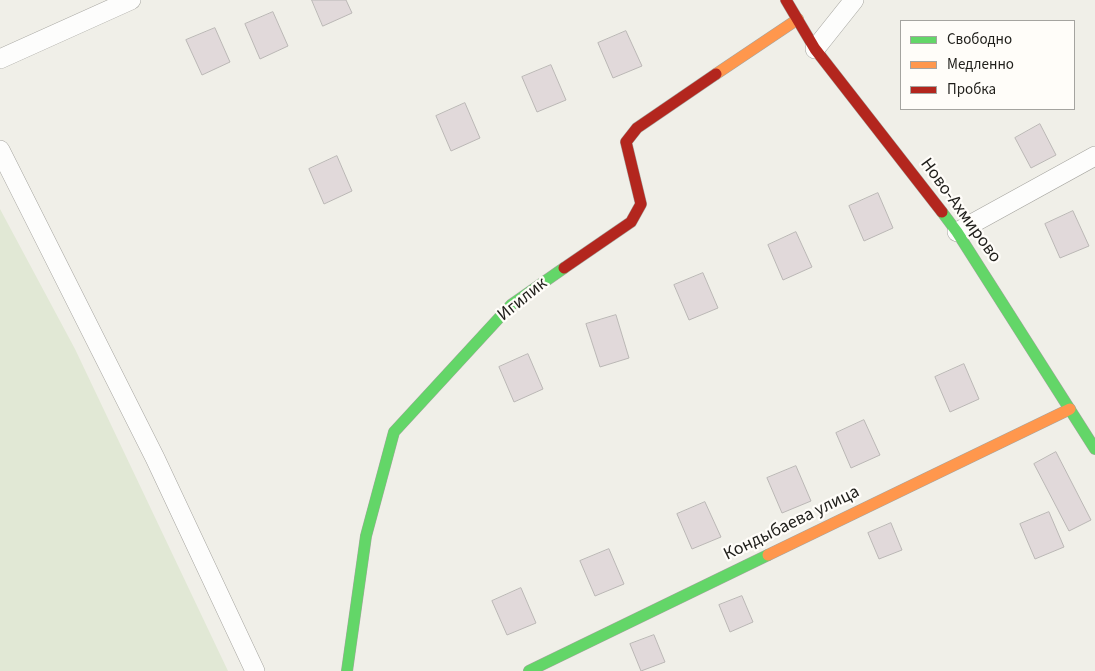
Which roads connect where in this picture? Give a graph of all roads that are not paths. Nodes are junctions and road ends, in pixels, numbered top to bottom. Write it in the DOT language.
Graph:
graph roads {
  1 [pos="131,0"];
  2 [pos="786,0"];
  3 [pos="854,0"];
  4 [pos="798,19"];
  5 [pos="815,49"];
  6 [pos="0,59"];
  7 [pos="0,150"];
  8 [pos="1095,156"];
  9 [pos="957,232"];
  10 [pos="1070,409"];
  11 [pos="1095,449"];
  12 [pos="255,671"];
  13 [pos="347,671"];
  14 [pos="529,671"];
  1 -- 6 [label="street"];
  2 -- 4 [label="street, Ново-Ахмирово"];
  3 -- 5 [label="street"];
  4 -- 5 [label="street, Ново-Ахмирово"];
  4 -- 13 [label="street, Игилик"];
  5 -- 9 [label="street, Ново-Ахмирово"];
  7 -- 12 [label="street"];
  8 -- 9 [label="street"];
  9 -- 10 [label="street, Ново-Ахмирово"];
  10 -- 11 [label="street, Ново-Ахмирово"];
  10 -- 14 [label="street, Кондыбаева улица"];
}
